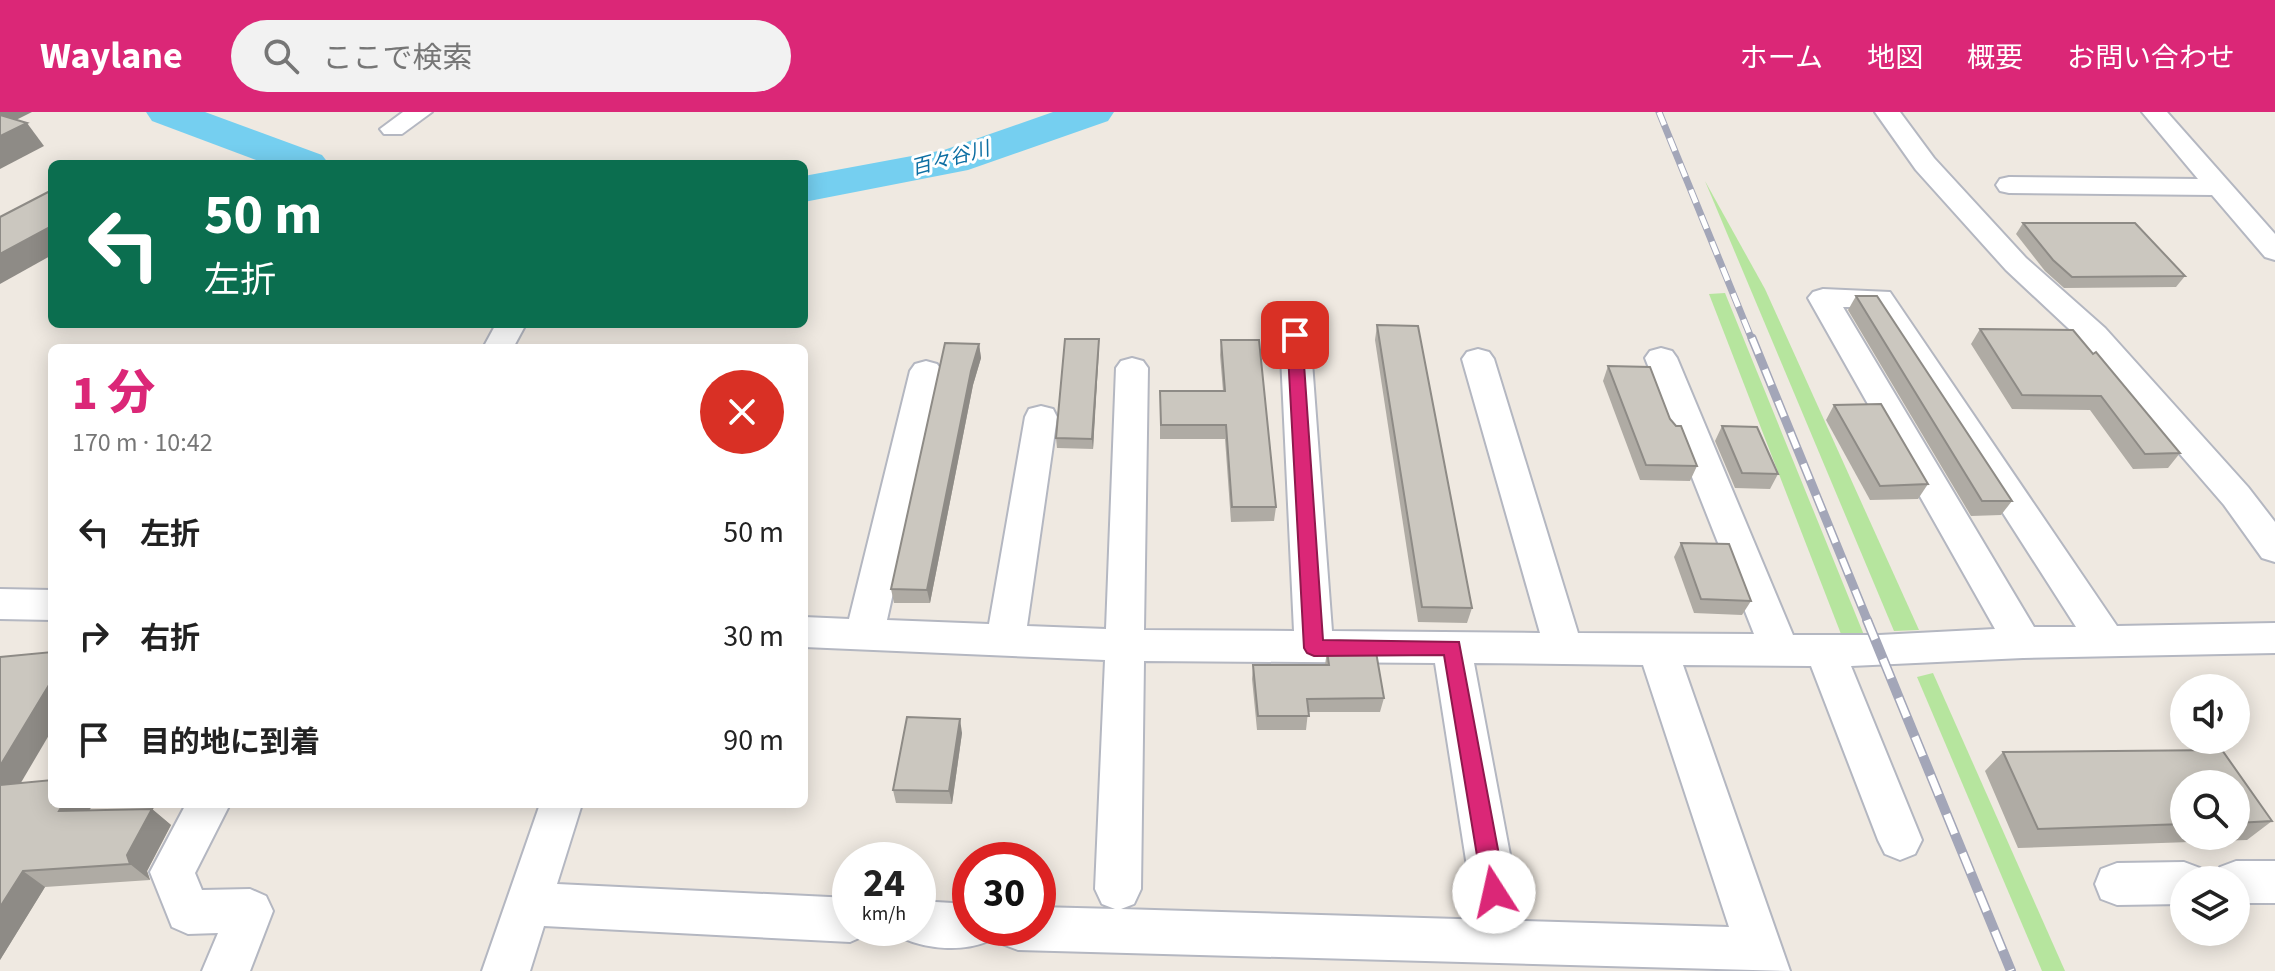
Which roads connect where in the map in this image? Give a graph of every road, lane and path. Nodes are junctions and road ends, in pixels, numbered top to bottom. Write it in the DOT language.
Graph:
graph roads {
  1 [pos="420,112"];
  2 [pos="1887,112"];
  3 [pos="2154,112"];
  4 [pos="393,129"];
  5 [pos="2009,185"];
  6 [pos="2219,187"];
  7 [pos="2275,251"];
  8 [pos="1295,335"];
  9 [pos="1661,358"];
  10 [pos="1478,359"];
  11 [pos="1132,368"];
  12 [pos="926,371"];
  13 [pos="1041,417"];
  14 [pos="2275,548"];
  15 [pos="0,604"];
  16 [pos="48,605"];
  17 [pos="808,632"];
  18 [pos="864,636"];
  19 [pos="2275,638"];
  20 [pos="1006,640"];
  21 [pos="2106,641"];
  22 [pos="2023,643"];
  23 [pos="1125,645"];
  24 [pos="1452,647"];
  25 [pos="1563,647"];
  26 [pos="1314,648"];
  27 [pos="1658,650"];
  28 [pos="1780,650"];
  29 [pos="1825,651"];
  30 [pos="207,808"];
  31 [pos="560,808"];
  32 [pos="1900,840"];
  33 [pos="2250,882"];
  34 [pos="2275,882"];
  35 [pos="2170,883"];
  36 [pos="2117,884"];
  37 [pos="1118,889"];
  38 [pos="1494,892"];
  39 [pos="526,904"];
  40 [pos="832,919"];
  41 [pos="1056,930"];
  42 [pos="1764,960"];
  43 [pos="226,971"];
  44 [pos="506,971"];
  1 -- 4 [label="street"];
  2 -- 14 [label="street"];
  3 -- 6 [label="street"];
  5 -- 6 [label="street"];
  6 -- 7 [label="street"];
  8 -- 26 [label="street"];
  9 -- 28 [label="street"];
  10 -- 25 [label="street"];
  11 -- 23 [label="street"];
  12 -- 18 [label="street"];
  13 -- 20 [label="street"];
  15 -- 16 [label="street"];
  17 -- 18 [label="street"];
  18 -- 20 [label="street"];
  19 -- 21 [label="street"];
  20 -- 23 [label="street"];
  21 -- 22 [label="street"];
  21 -- 22 [label="street"];
  22 -- 29 [label="street"];
  23 -- 26 [label="street"];
  23 -- 37 [label="street"];
  24 -- 25 [label="street"];
  24 -- 26 [label="street"];
  24 -- 38 [label="street"];
  25 -- 27 [label="street"];
  27 -- 28 [label="street"];
  27 -- 42 [label="street"];
  28 -- 29 [label="street"];
  29 -- 32 [label="street"];
  30 -- 43 [label="street"];
  31 -- 39 [label="street"];
  33 -- 34 [label="street"];
  35 -- 36 [label="street"];
  39 -- 40 [label="street"];
  39 -- 44 [label="street"];
  41 -- 42 [label="street"];
}
